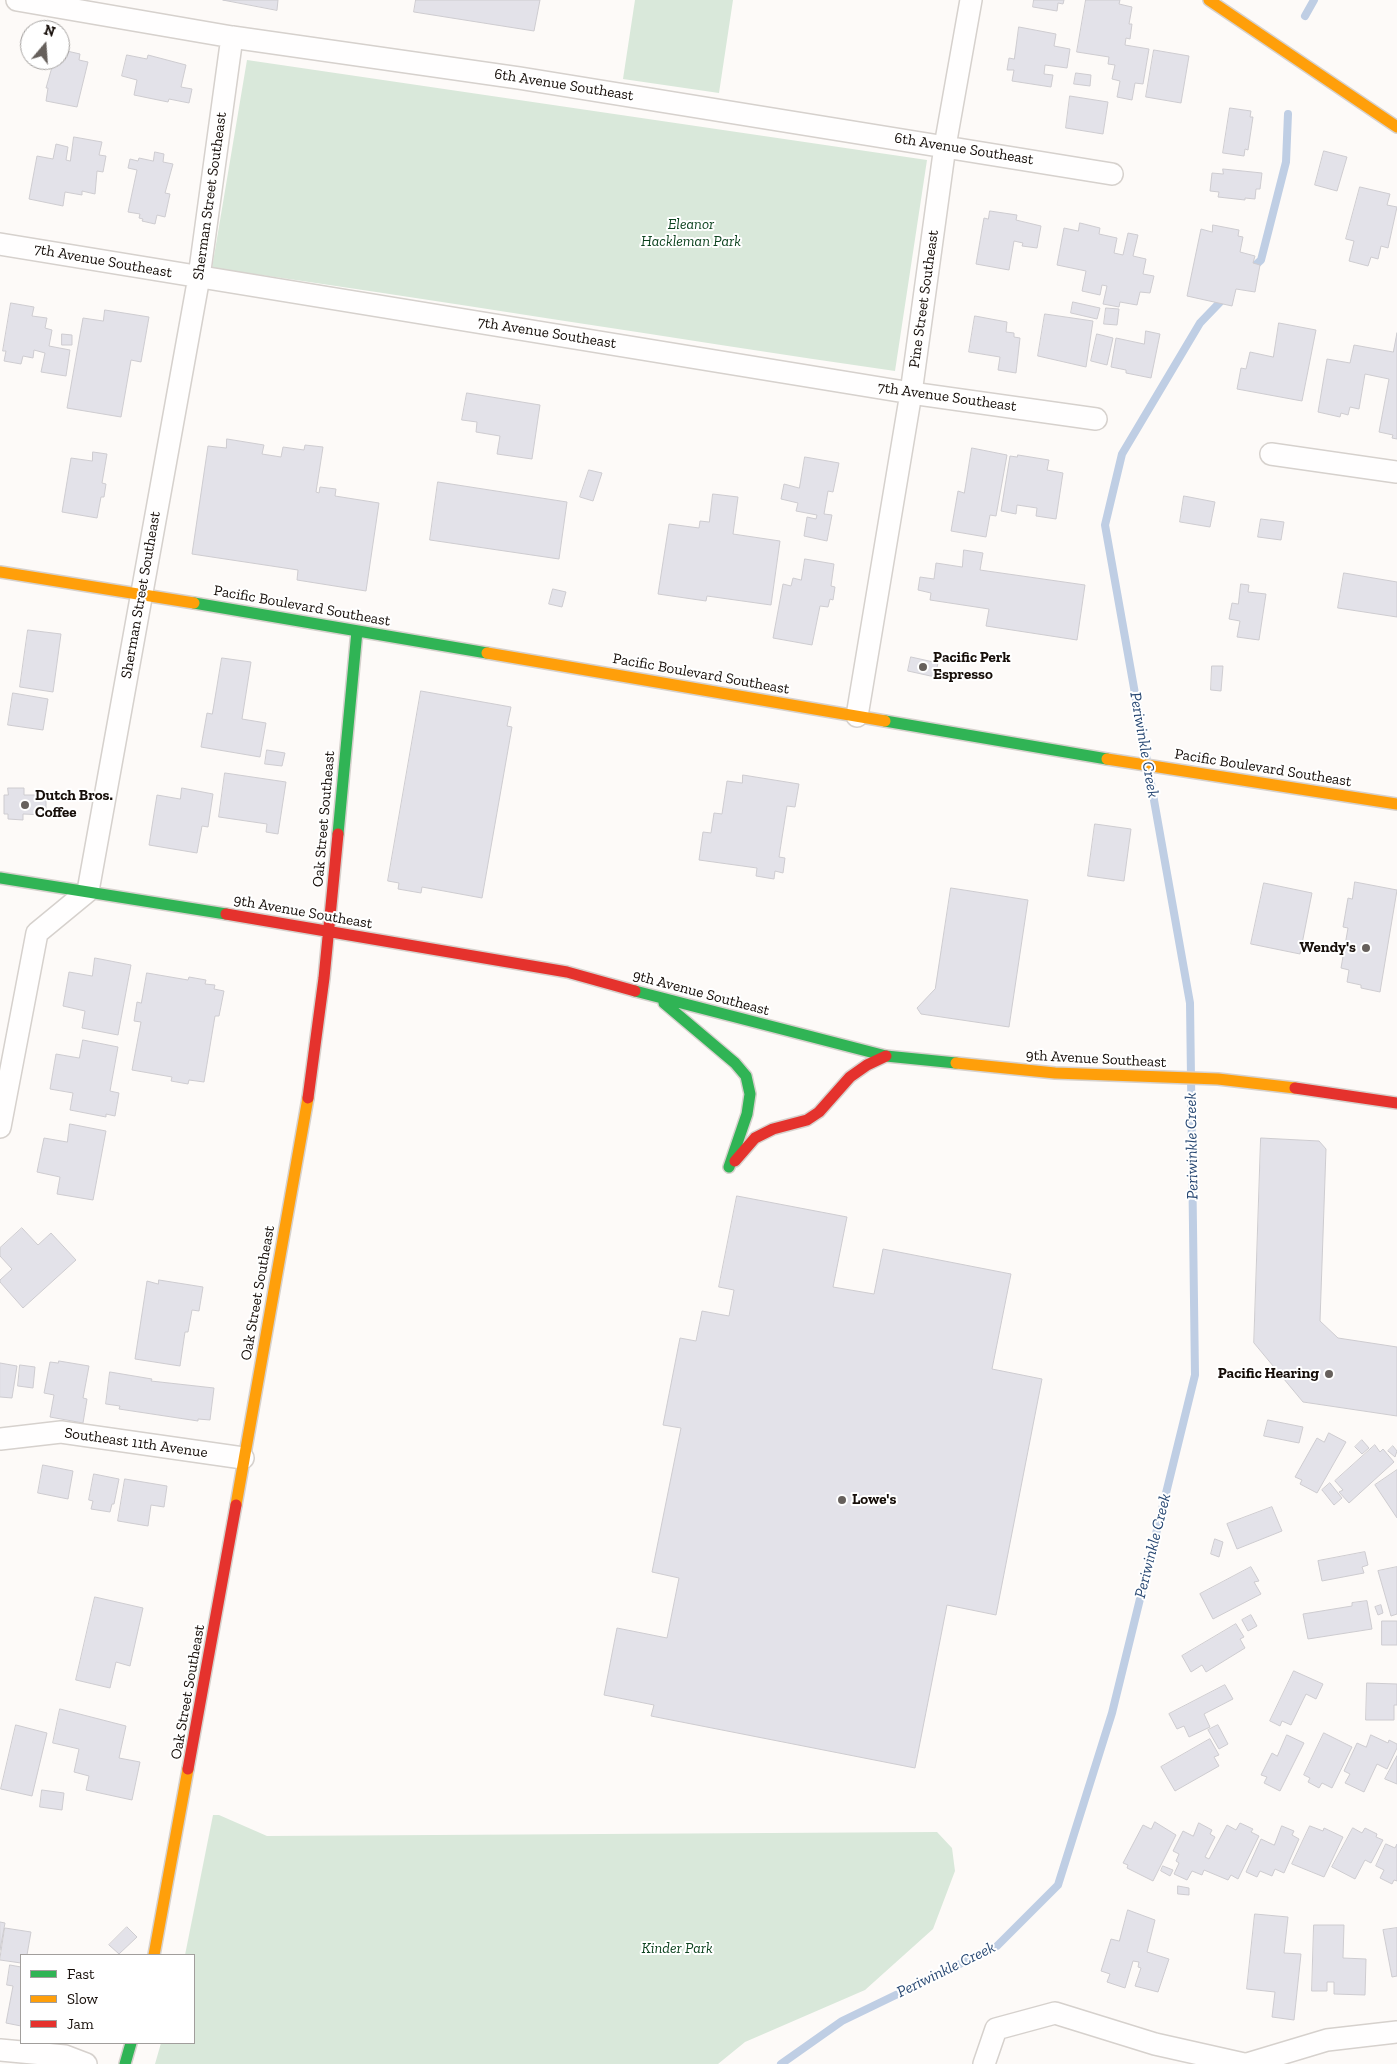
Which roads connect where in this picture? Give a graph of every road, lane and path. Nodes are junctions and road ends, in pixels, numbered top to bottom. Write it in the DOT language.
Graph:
graph roads {
  1 [pos="17,0"];
  2 [pos="970,0"];
  3 [pos="1209,0"];
  4 [pos="232,37"];
  5 [pos="1397,127"];
  6 [pos="946,146"];
  7 [pos="1112,174"];
  8 [pos="0,244"];
  9 [pos="199,277"];
  10 [pos="911,393"];
  11 [pos="1096,419"];
  12 [pos="1271,454"];
  13 [pos="1397,472"];
  14 [pos="0,572"];
  15 [pos="141,594"];
  16 [pos="356,631"];
  17 [pos="857,716"];
  18 [pos="1397,804"];
  19 [pos="0,878"];
  20 [pos="88,891"];
  21 [pos="328,932"];
  22 [pos="657,997"];
  23 [pos="886,1056"];
  24 [pos="1397,1103"];
  25 [pos="0,1127"];
  26 [pos="0,1439"];
  27 [pos="243,1458"];
  28 [pos="154,1954"];
  29 [pos="1397,2032"];
  30 [pos="131,2044"];
  31 [pos="0,2050"];
  32 [pos="86,2064"];
  33 [pos="125,2064"];
  34 [pos="984,2064"];
  35 [pos="1245,2064"];
  1 -- 4 [label="street, 6th Avenue Southeast"];
  2 -- 6 [label="street, Pine Street Southeast"];
  3 -- 5 [label="main road"];
  4 -- 6 [label="street, 6th Avenue Southeast"];
  4 -- 9 [label="street, Sherman Street Southeast"];
  6 -- 7 [label="street, 6th Avenue Southeast"];
  6 -- 10 [label="street, Pine Street Southeast"];
  8 -- 9 [label="street, 7th Avenue Southeast"];
  9 -- 10 [label="street, 7th Avenue Southeast"];
  9 -- 15 [label="street, Sherman Street Southeast"];
  10 -- 11 [label="street, 7th Avenue Southeast"];
  10 -- 17 [label="street, Pine Street Southeast"];
  12 -- 13 [label="street"];
  14 -- 15 [label="main road, Pacific Boulevard Southeast"];
  15 -- 16 [label="main road, Pacific Boulevard Southeast"];
  15 -- 20 [label="street, Sherman Street Southeast"];
  16 -- 17 [label="main road, Pacific Boulevard Southeast"];
  16 -- 21 [label="main road, Oak Street Southeast"];
  17 -- 18 [label="main road, Pacific Boulevard Southeast"];
  19 -- 20 [label="main road, 9th Avenue Southeast"];
  20 -- 21 [label="main road, 9th Avenue Southeast"];
  20 -- 25 [label="street"];
  21 -- 22 [label="main road, 9th Avenue Southeast"];
  21 -- 27 [label="main road, Oak Street Southeast"];
  22 -- 23 [label="main road, 9th Avenue Southeast"];
  22 -- 23 [label="main road"];
  23 -- 24 [label="main road, 9th Avenue Southeast"];
  26 -- 27 [label="street, Southeast 11th Avenue"];
  27 -- 28 [label="main road, Oak Street Southeast"];
  29 -- 35 [label="street"];
  30 -- 33 [label="main road"];
  31 -- 32 [label="street"];
  34 -- 35 [label="street"];
}
